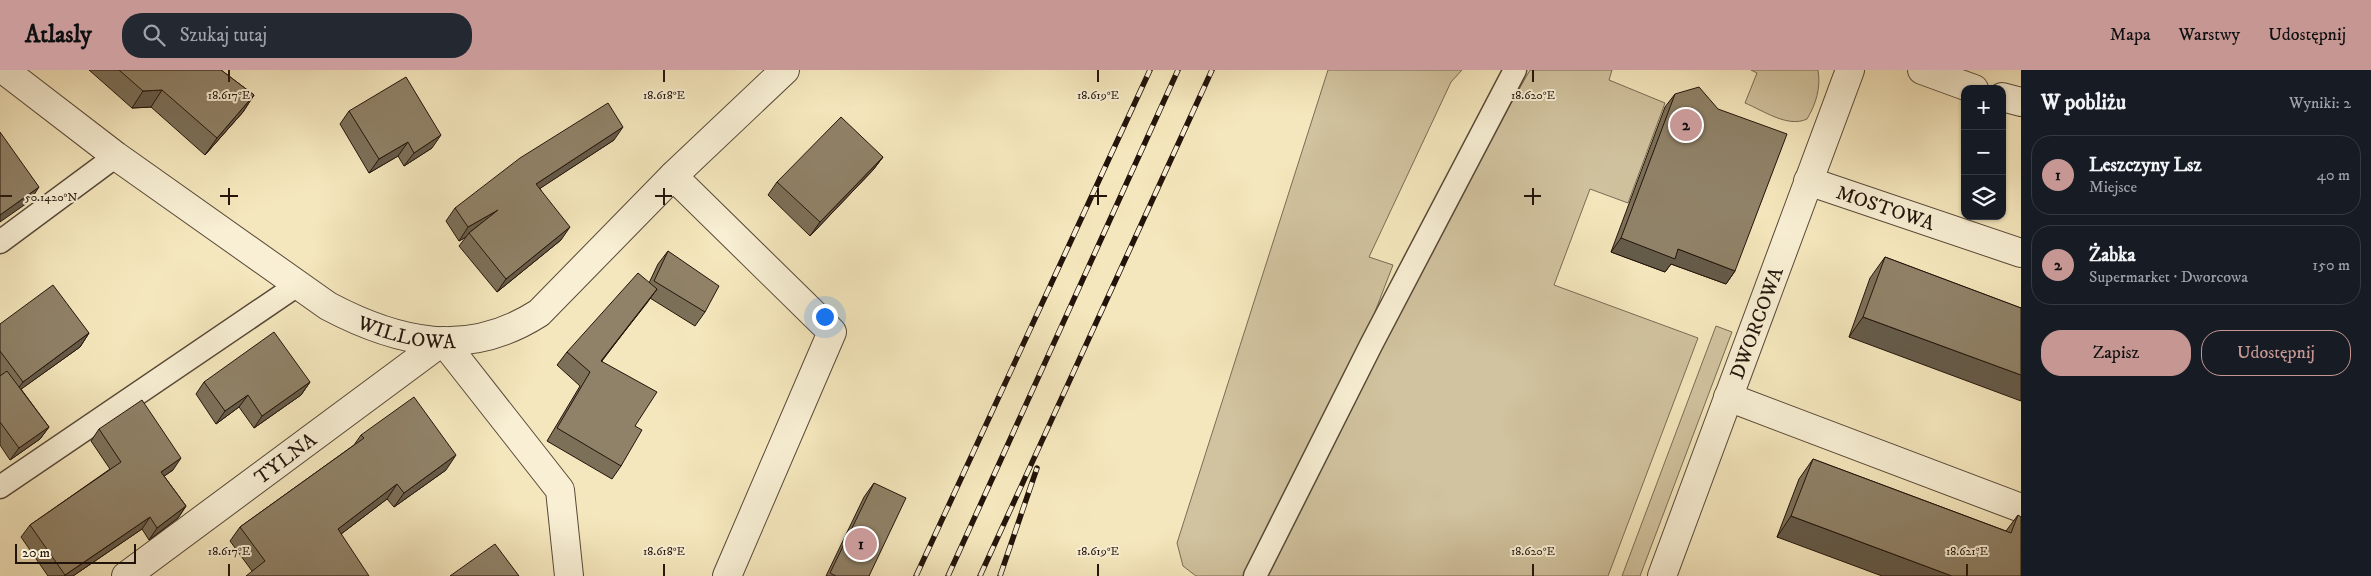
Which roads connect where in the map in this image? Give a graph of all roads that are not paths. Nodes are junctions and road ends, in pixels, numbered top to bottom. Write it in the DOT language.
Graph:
graph roads {
  1 [pos="4,70"];
  2 [pos="785,70"];
  3 [pos="1515,70"];
  4 [pos="1850,70"];
  5 [pos="1922,70"];
  6 [pos="1963,85"];
  7 [pos="2006,98"];
  8 [pos="2021,102"];
  9 [pos="116,156"];
  10 [pos="673,176"];
  11 [pos="1808,181"];
  12 [pos="0,242"];
  13 [pos="2021,253"];
  14 [pos="296,286"];
  15 [pos="443,341"];
  16 [pos="1728,397"];
  17 [pos="0,487"];
  18 [pos="2021,508"];
  19 [pos="126,576"];
  20 [pos="569,576"];
  21 [pos="727,576"];
  22 [pos="1255,576"];
  23 [pos="1662,576"];
  1 -- 9 [label="street, WILLOWA"];
  2 -- 10 [label="street, WILLOWA"];
  3 -- 22 [label="lane"];
  4 -- 11 [label="street, DWORCOWA"];
  5 -- 6 [label="street"];
  7 -- 8 [label="street"];
  9 -- 12 [label="lane"];
  9 -- 14 [label="street, WILLOWA"];
  10 -- 15 [label="street, WILLOWA"];
  10 -- 21 [label="street"];
  11 -- 13 [label="street, MOSTOWA"];
  11 -- 16 [label="street, DWORCOWA"];
  14 -- 15 [label="street, WILLOWA"];
  14 -- 17 [label="lane"];
  15 -- 19 [label="street, TYLNA"];
  15 -- 20 [label="street"];
  16 -- 18 [label="street"];
  16 -- 23 [label="street, DWORCOWA"];
}
